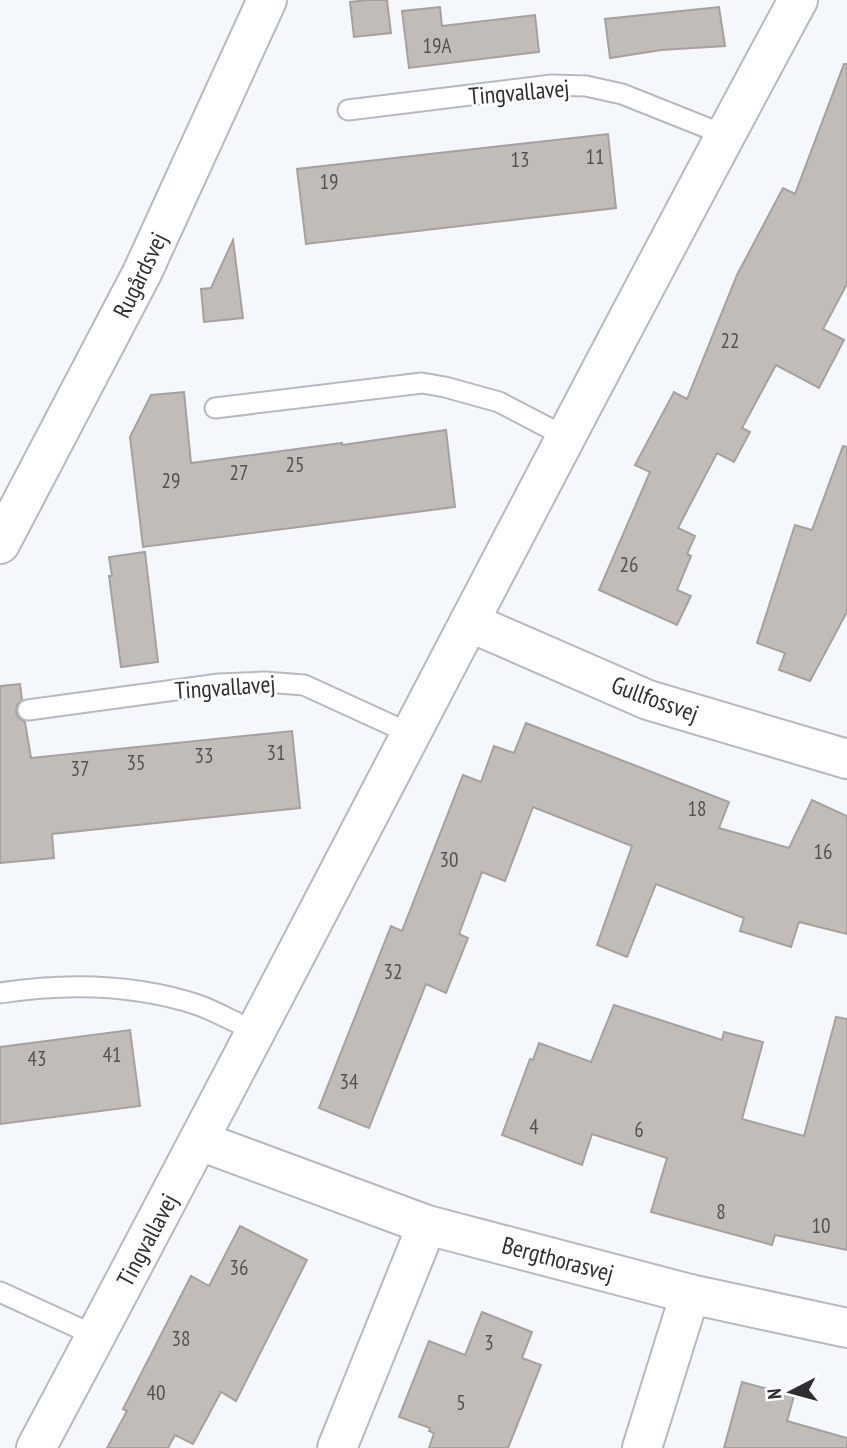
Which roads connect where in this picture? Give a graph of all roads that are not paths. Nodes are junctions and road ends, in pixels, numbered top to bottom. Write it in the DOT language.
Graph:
graph roads {
  1 [pos="267,0"];
  2 [pos="797,0"];
  3 [pos="348,110"];
  4 [pos="725,135"];
  5 [pos="215,408"];
  6 [pos="566,437"];
  7 [pos="0,544"];
  8 [pos="470,622"];
  9 [pos="28,710"];
  10 [pos="411,734"];
  11 [pos="847,759"];
  12 [pos="0,993"];
  13 [pos="257,1032"];
  14 [pos="200,1141"];
  15 [pos="427,1225"];
  16 [pos="0,1292"];
  17 [pos="690,1294"];
  18 [pos="847,1328"];
  19 [pos="96,1336"];
  20 [pos="36,1448"];
  21 [pos="337,1448"];
  22 [pos="642,1448"];
  1 -- 7 [label="street, Rugårdsvej"];
  2 -- 4 [label="street, Tingvallavej"];
  3 -- 4 [label="lane, Tingvallavej"];
  4 -- 6 [label="street, Tingvallavej"];
  5 -- 6 [label="lane"];
  6 -- 8 [label="street, Tingvallavej"];
  8 -- 10 [label="street, Tingvallavej"];
  8 -- 11 [label="street, Gullfossvej"];
  9 -- 10 [label="lane, Tingvallavej"];
  10 -- 13 [label="street, Tingvallavej"];
  12 -- 13 [label="lane"];
  13 -- 14 [label="street, Tingvallavej"];
  14 -- 15 [label="street, Bergthorasvej"];
  14 -- 19 [label="street, Tingvallavej"];
  15 -- 17 [label="street, Bergthorasvej"];
  15 -- 21 [label="street"];
  16 -- 19 [label="lane"];
  17 -- 18 [label="street, Bergthorasvej"];
  17 -- 22 [label="street"];
  19 -- 20 [label="street, Tingvallavej"];
}
